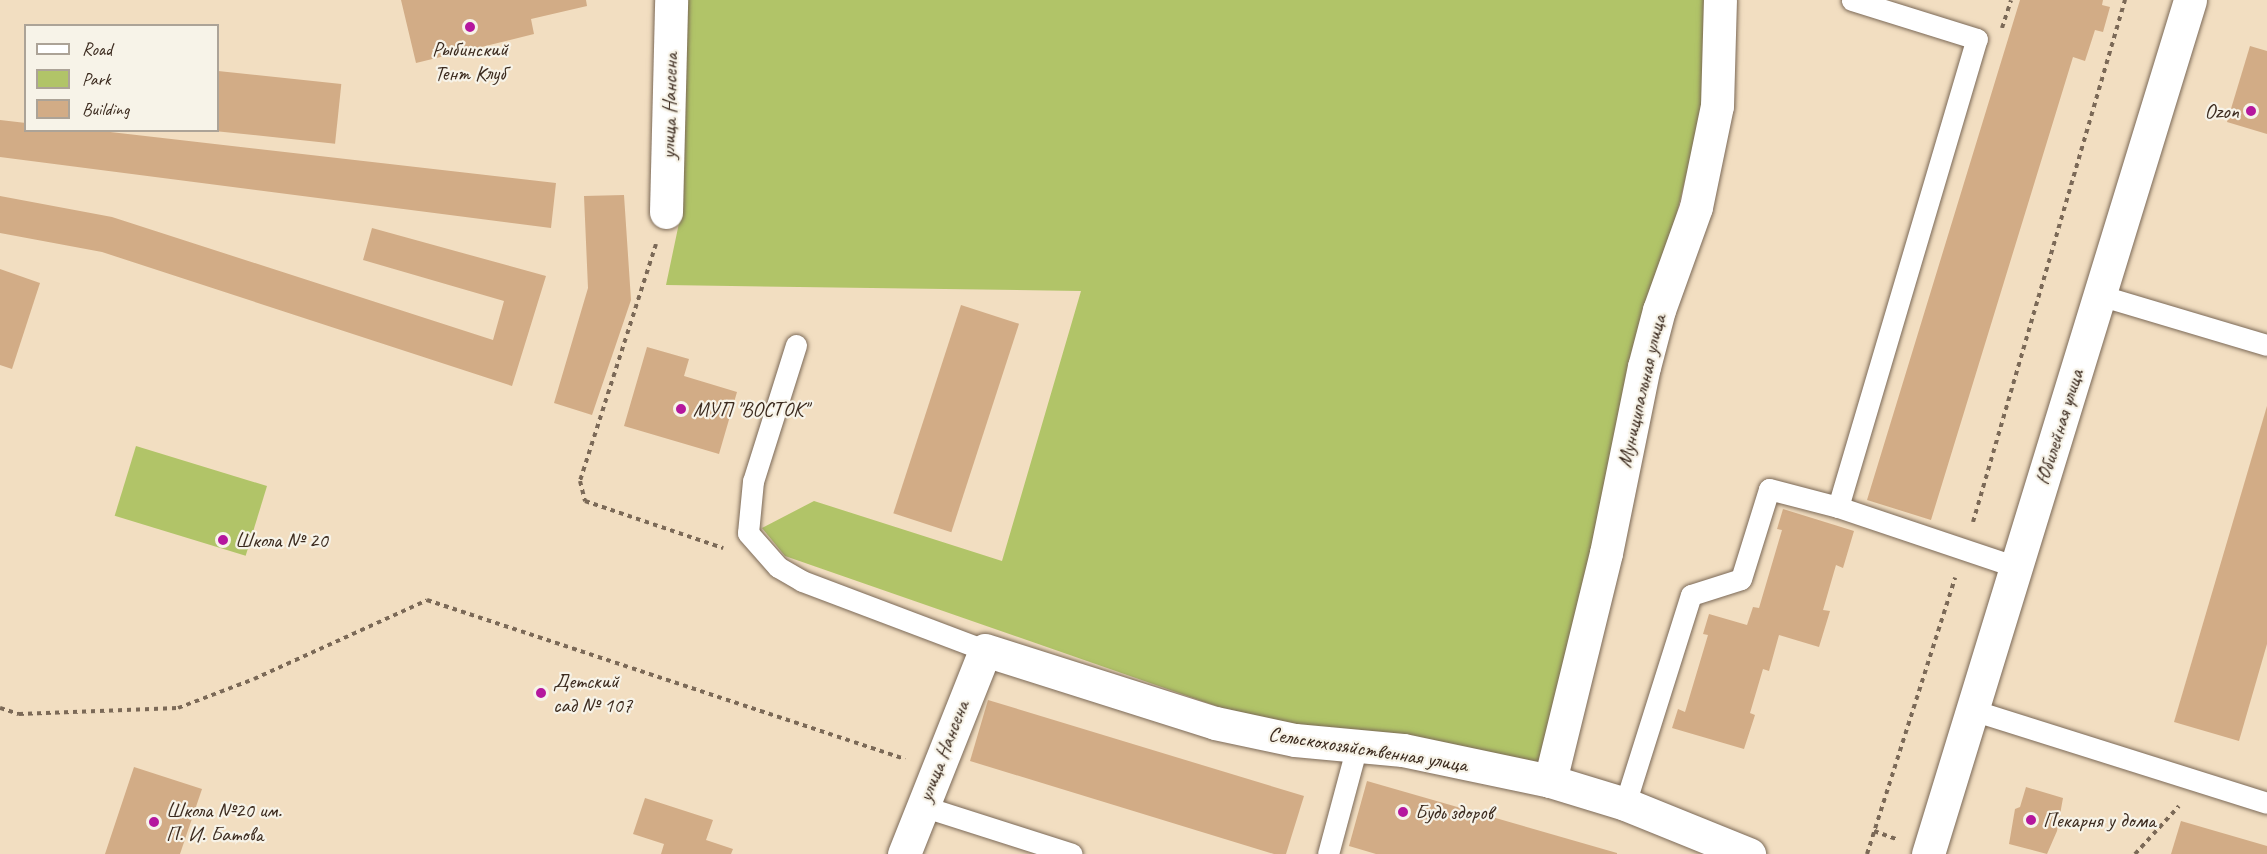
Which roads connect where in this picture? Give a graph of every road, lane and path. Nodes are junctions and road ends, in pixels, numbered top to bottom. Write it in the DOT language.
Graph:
graph roads {
  1 [pos="671,0"];
  2 [pos="1720,0"];
  3 [pos="1852,0"];
  4 [pos="2125,0"];
  5 [pos="2190,0"];
  6 [pos="666,212"];
  7 [pos="2099,295"];
  8 [pos="796,345"];
  9 [pos="2267,345"];
  10 [pos="1838,507"];
  11 [pos="1964,550"];
  12 [pos="778,567"];
  13 [pos="2016,567"];
  14 [pos="985,650"];
  15 [pos="0,708"];
  16 [pos="1972,710"];
  17 [pos="1357,746"];
  18 [pos="934,769"];
  19 [pos="1550,781"];
  20 [pos="2201,783"];
  21 [pos="2267,803"];
  22 [pos="1625,804"];
  23 [pos="922,806"];
  24 [pos="1874,831"];
  25 [pos="1915,847"];
  26 [pos="904,854"];
  27 [pos="1072,854"];
  28 [pos="1328,854"];
  29 [pos="1749,854"];
  30 [pos="1867,854"];
  31 [pos="2135,854"];
  1 -- 6 [label="street, улица Нансена"];
  2 -- 19 [label="street, Муниципальная улица"];
  3 -- 10 [label="lane"];
  4 -- 11 [label="path"];
  5 -- 7 [label="street, Юбилейная улица"];
  6 -- 12 [label="path"];
  7 -- 9 [label="lane"];
  7 -- 13 [label="street, Юбилейная улица"];
  8 -- 12 [label="lane"];
  10 -- 11 [label="lane"];
  10 -- 22 [label="lane"];
  11 -- 13 [label="lane"];
  11 -- 24 [label="path"];
  12 -- 14 [label="lane"];
  13 -- 16 [label="street, Юбилейная улица"];
  14 -- 17 [label="street, Сельскохозяйственная улица"];
  14 -- 18 [label="street, улица Нансена"];
  15 -- 18 [label="path"];
  16 -- 20 [label="lane"];
  16 -- 25 [label="street, Юбилейная улица"];
  17 -- 19 [label="street, Сельскохозяйственная улица"];
  17 -- 28 [label="lane"];
  18 -- 23 [label="street, улица Нансена"];
  19 -- 22 [label="street, Сельскохозяйственная улица"];
  20 -- 21 [label="lane"];
  20 -- 31 [label="path"];
  22 -- 29 [label="street, Сельскохозяйственная улица"];
  23 -- 26 [label="street, улица Нансена"];
  23 -- 27 [label="lane"];
  24 -- 25 [label="path"];
  24 -- 30 [label="path"];
}
